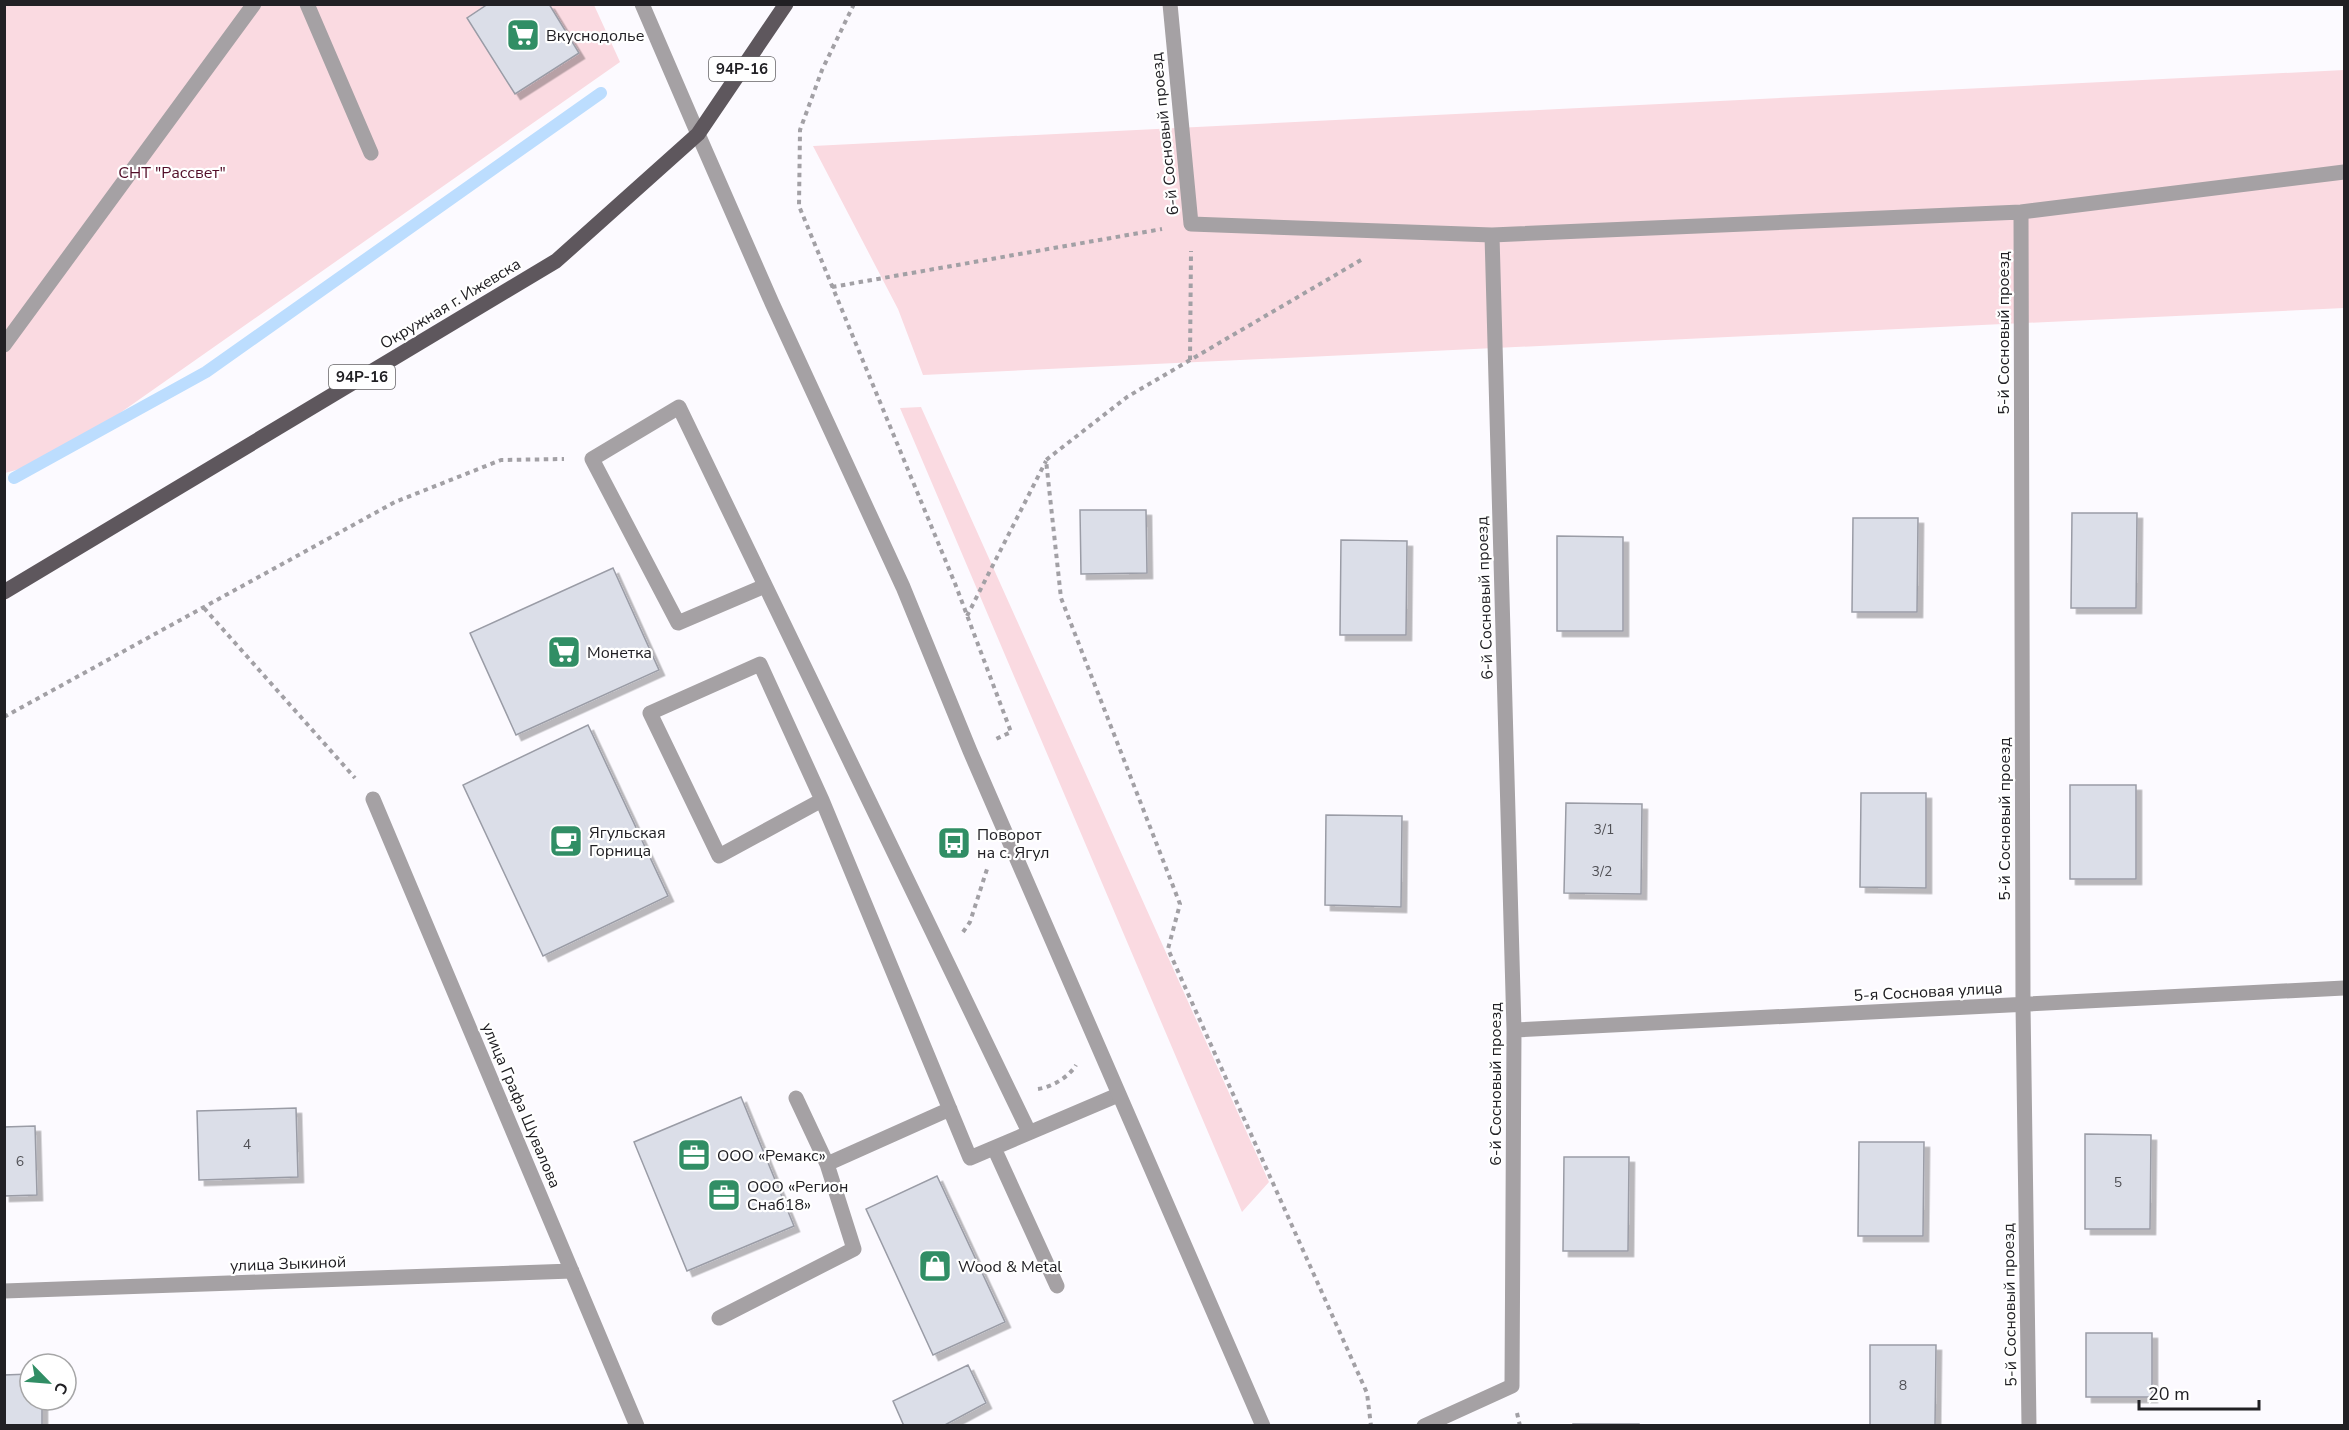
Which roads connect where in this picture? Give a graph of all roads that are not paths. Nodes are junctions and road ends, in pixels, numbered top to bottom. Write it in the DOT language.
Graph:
graph roads {
  1 [pos="254,4"];
  2 [pos="307,4"];
  3 [pos="642,4"];
  4 [pos="786,4"];
  5 [pos="1170,4"];
  6 [pos="698,134"];
  7 [pos="371,153"];
  8 [pos="2344,172"];
  9 [pos="2021,212"];
  10 [pos="1492,235"];
  11 [pos="4,345"];
  12 [pos="765,586"];
  13 [pos="4,592"];
  14 [pos="373,799"];
  15 [pos="822,800"];
  16 [pos="2344,988"];
  17 [pos="2023,1004"];
  18 [pos="1514,1030"];
  19 [pos="1118,1095"];
  20 [pos="796,1098"];
  21 [pos="950,1109"];
  22 [pos="1029,1132"];
  23 [pos="994,1148"];
  24 [pos="827,1164"];
  25 [pos="572,1271"];
  26 [pos="1057,1286"];
  27 [pos="4,1291"];
  28 [pos="719,1318"];
  29 [pos="638,1425"];
  30 [pos="1263,1425"];
  31 [pos="1424,1425"];
  32 [pos="2029,1425"];
  1 -- 11 [label="street"];
  2 -- 7 [label="street"];
  3 -- 6 [label="street"];
  4 -- 6 [label="main road, Окружная г. Ижевска / 94Р-16"];
  5 -- 10 [label="street, 6-й Сосновый проезд"];
  6 -- 13 [label="main road, Окружная г. Ижевска / 94Р-16"];
  6 -- 19 [label="street"];
  8 -- 9 [label="street"];
  9 -- 10 [label="street"];
  9 -- 17 [label="street, 5-й Сосновый проезд"];
  10 -- 18 [label="street, 6-й Сосновый проезд"];
  12 -- 12 [label="street"];
  12 -- 22 [label="street"];
  14 -- 25 [label="street, улица Графа Шувалова"];
  15 -- 15 [label="street"];
  15 -- 21 [label="street"];
  16 -- 17 [label="street, 5-я Сосновая улица"];
  17 -- 18 [label="street, 5-я Сосновая улица"];
  17 -- 32 [label="street, 5-й Сосновый проезд"];
  18 -- 31 [label="street, 6-й Сосновый проезд"];
  19 -- 22 [label="street"];
  19 -- 30 [label="street"];
  20 -- 24 [label="street"];
  21 -- 23 [label="street"];
  21 -- 24 [label="street"];
  22 -- 23 [label="street"];
  23 -- 26 [label="street"];
  24 -- 28 [label="street"];
  25 -- 27 [label="street, улица Зыкиной"];
  25 -- 29 [label="street, улица Графа Шувалова"];
}
